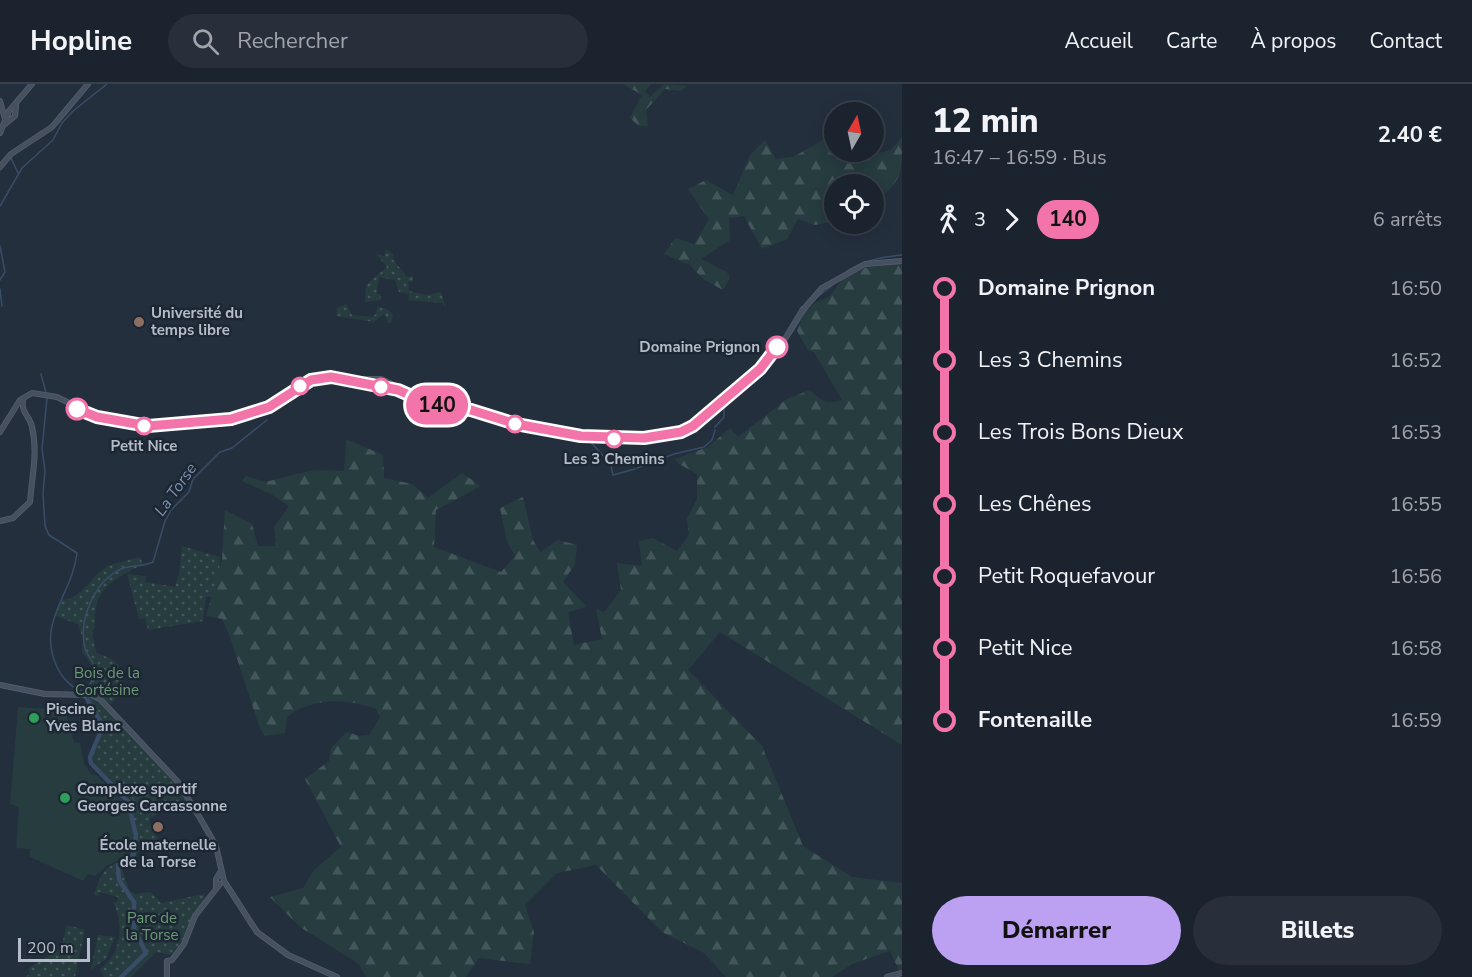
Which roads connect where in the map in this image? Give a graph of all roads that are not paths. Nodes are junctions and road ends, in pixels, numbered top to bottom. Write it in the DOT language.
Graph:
graph roads {
  1 [pos="32,84"];
  2 [pos="88,84"];
  3 [pos="19,101"];
  4 [pos="1,102"];
  5 [pos="9,114"];
  6 [pos="0,133"];
  7 [pos="0,167"];
  8 [pos="902,261"];
  9 [pos="364,381"];
  10 [pos="388,382"];
  11 [pos="385,388"];
  12 [pos="43,394"];
  13 [pos="23,401"];
  14 [pos="434,404"];
  15 [pos="15,411"];
  16 [pos="28,419"];
  17 [pos="0,434"];
  18 [pos="0,521"];
  19 [pos="0,686"];
  20 [pos="222,881"];
  21 [pos="902,973"];
  22 [pos="167,977"];
  23 [pos="338,977"];
  24 [pos="887,977"];
  1 -- 3 [label="main road"];
  2 -- 7 [label="main road"];
  3 -- 5 [label="main road"];
  3 -- 5 [label="main road"];
  4 -- 5 [label="main road"];
  5 -- 6 [label="main road"];
  8 -- 14 [label="main road"];
  9 -- 10 [label="main road"];
  9 -- 11 [label="main road"];
  9 -- 12 [label="main road"];
  10 -- 11 [label="main road"];
  10 -- 14 [label="main road"];
  11 -- 14 [label="main road"];
  12 -- 13 [label="main road"];
  12 -- 15 [label="main road"];
  13 -- 15 [label="main road"];
  13 -- 16 [label="main road"];
  15 -- 16 [label="main road"];
  15 -- 17 [label="main road"];
  16 -- 18 [label="main road"];
  19 -- 20 [label="main road"];
  20 -- 22 [label="main road"];
  20 -- 23 [label="main road"];
  21 -- 24 [label="main road"];
}
